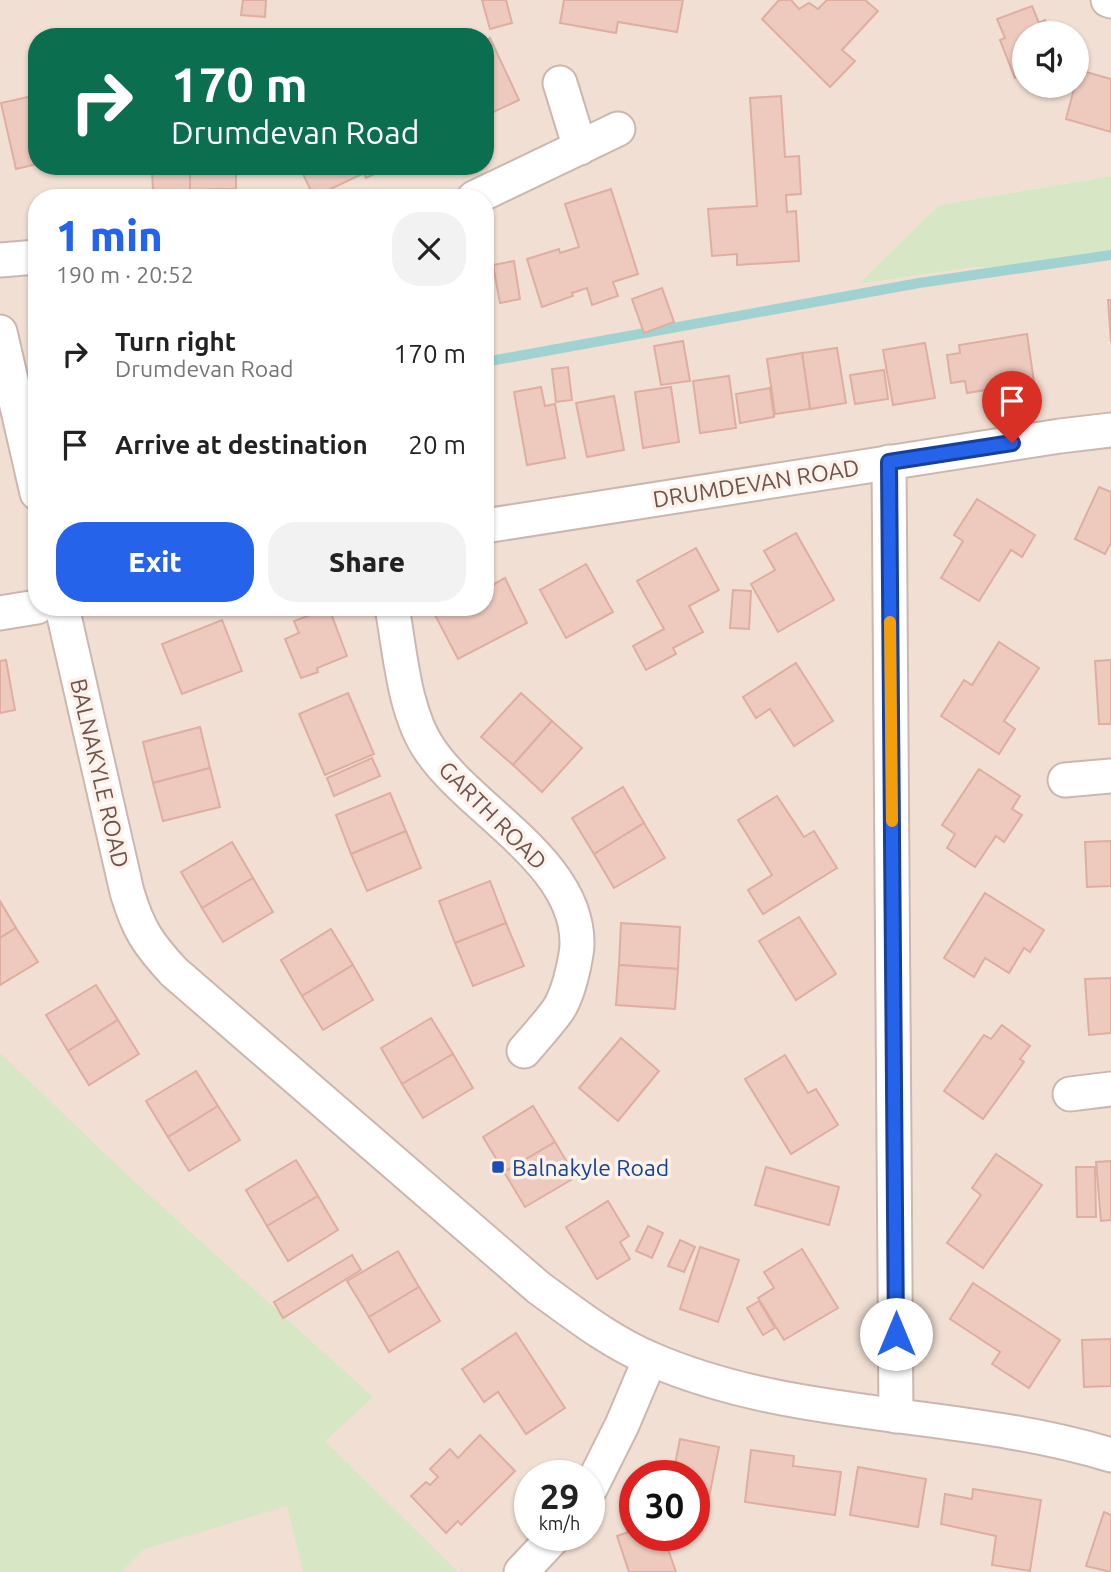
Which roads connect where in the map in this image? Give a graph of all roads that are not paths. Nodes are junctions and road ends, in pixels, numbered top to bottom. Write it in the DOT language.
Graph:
graph roads {
  1 [pos="560,83"];
  2 [pos="618,129"];
  3 [pos="580,148"];
  4 [pos="493,189"];
  5 [pos="28,258"];
  6 [pos="0,260"];
  7 [pos="0,332"];
  8 [pos="1111,430"];
  9 [pos="28,454"];
  10 [pos="889,462"];
  11 [pos="494,525"];
  12 [pos="28,608"];
  13 [pos="0,613"];
  14 [pos="64,616"];
  15 [pos="394,616"];
  16 [pos="1111,776"];
  17 [pos="1065,780"];
  18 [pos="524,1051"];
  19 [pos="1111,1088"];
  20 [pos="1070,1094"];
  21 [pos="650,1359"];
  22 [pos="896,1416"];
  23 [pos="1111,1455"];
  24 [pos="604,1460"];
  25 [pos="541,1551"];
  26 [pos="521,1572"];
  1 -- 3 [label="street"];
  2 -- 3 [label="street"];
  3 -- 4 [label="street"];
  5 -- 6 [label="street"];
  7 -- 9 [label="street"];
  8 -- 10 [label="street, DRUMDEVAN ROAD"];
  10 -- 11 [label="street, DRUMDEVAN ROAD"];
  10 -- 22 [label="street"];
  12 -- 13 [label="street"];
  14 -- 21 [label="street, BALNAKYLE ROAD"];
  15 -- 18 [label="street, GARTH ROAD"];
  16 -- 17 [label="street"];
  19 -- 20 [label="street"];
  21 -- 22 [label="street, BALNAKYLE ROAD"];
  21 -- 24 [label="street"];
  22 -- 23 [label="street, BALNAKYLE ROAD"];
  25 -- 26 [label="street"];
}
